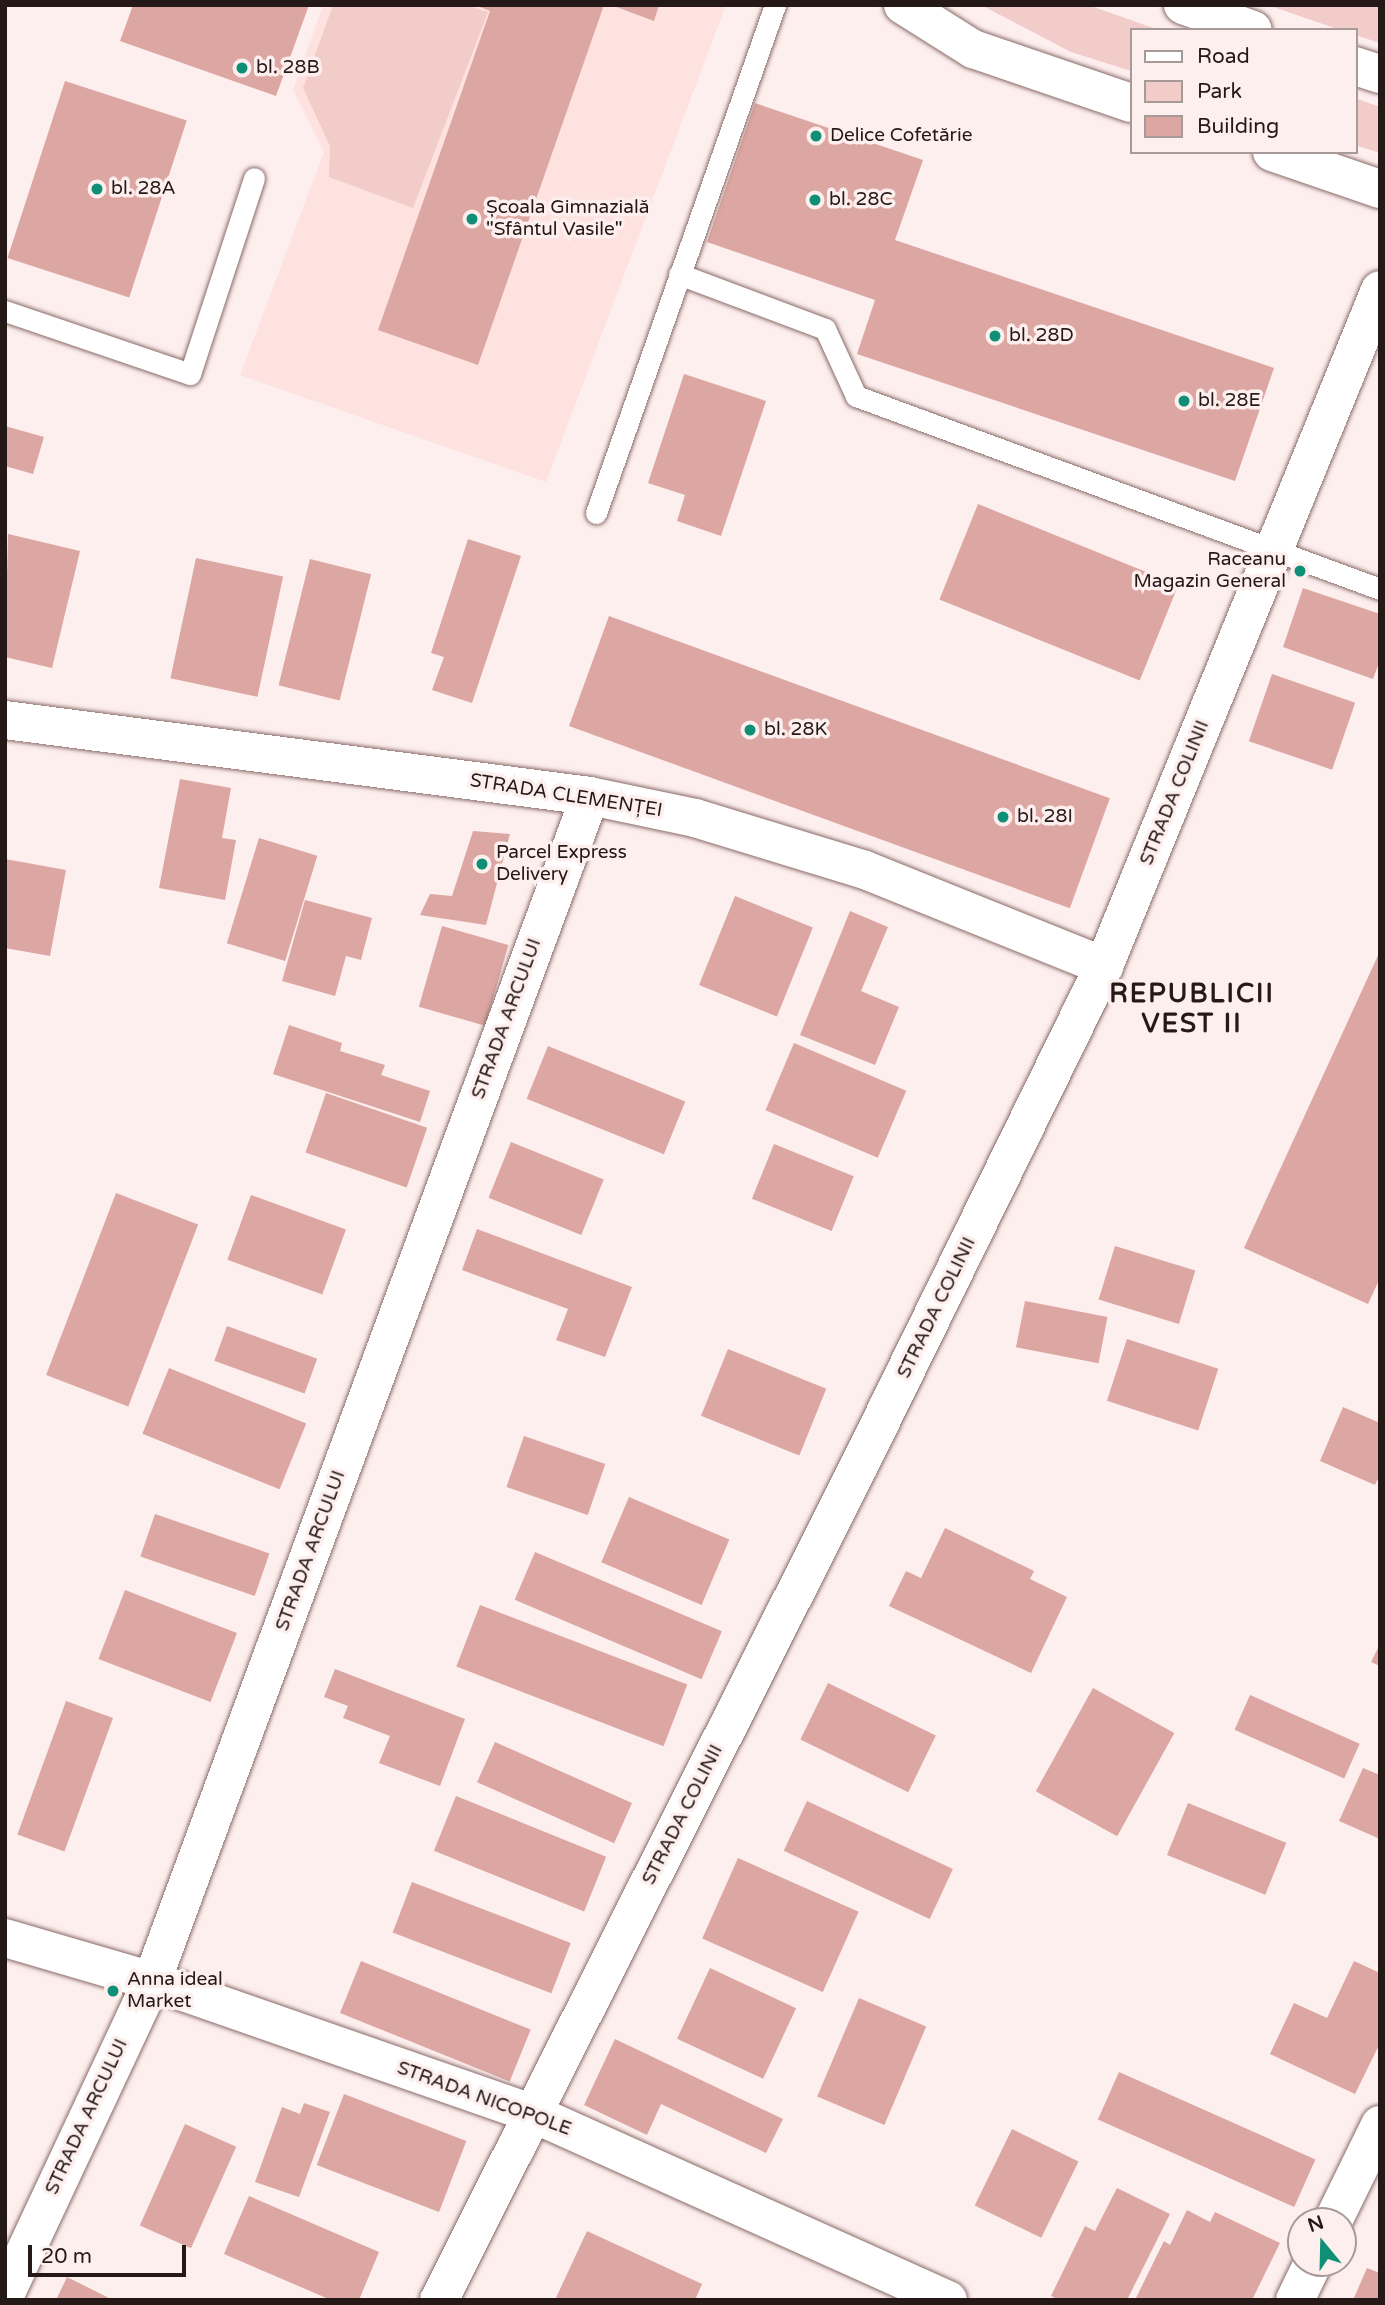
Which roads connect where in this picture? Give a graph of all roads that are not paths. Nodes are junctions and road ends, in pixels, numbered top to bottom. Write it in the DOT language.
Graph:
graph roads {
  1 [pos="775,5"];
  2 [pos="904,5"];
  3 [pos="1183,5"];
  4 [pos="1247,28"];
  5 [pos="1357,67"];
  6 [pos="1380,74"];
  7 [pos="1130,103"];
  8 [pos="1278,154"];
  9 [pos="254,178"];
  10 [pos="1380,190"];
  11 [pos="679,274"];
  12 [pos="1380,290"];
  13 [pos="5,311"];
  14 [pos="596,513"];
  15 [pos="1275,550"];
  16 [pos="1380,589"];
  17 [pos="5,720"];
  18 [pos="590,796"];
  19 [pos="1104,966"];
  20 [pos="5,1938"];
  21 [pos="152,1981"];
  22 [pos="532,2113"];
  23 [pos="1380,2125"];
  24 [pos="1340,2207"];
  25 [pos="1306,2277"];
  26 [pos="5,2295"];
  27 [pos="439,2300"];
  28 [pos="948,2300"];
  29 [pos="1295,2300"];
  1 -- 11 [label="lane"];
  2 -- 7 [label="street"];
  3 -- 4 [label="street"];
  5 -- 6 [label="street"];
  8 -- 10 [label="street"];
  9 -- 13 [label="lane"];
  11 -- 14 [label="lane"];
  11 -- 15 [label="lane"];
  12 -- 15 [label="street, STRADA COLINII"];
  15 -- 16 [label="lane"];
  15 -- 19 [label="street, STRADA COLINII"];
  17 -- 18 [label="street, STRADA CLEMENȚEI"];
  18 -- 19 [label="street, STRADA CLEMENȚEI"];
  18 -- 21 [label="street, STRADA ARCULUI"];
  19 -- 22 [label="street, STRADA COLINII"];
  20 -- 21 [label="street, STRADA NICOPOLE"];
  21 -- 22 [label="street, STRADA NICOPOLE"];
  21 -- 26 [label="street, STRADA ARCULUI"];
  22 -- 27 [label="street, STRADA COLINII"];
  22 -- 28 [label="street, STRADA NICOPOLE"];
  23 -- 24 [label="street"];
  25 -- 29 [label="street"];
}
